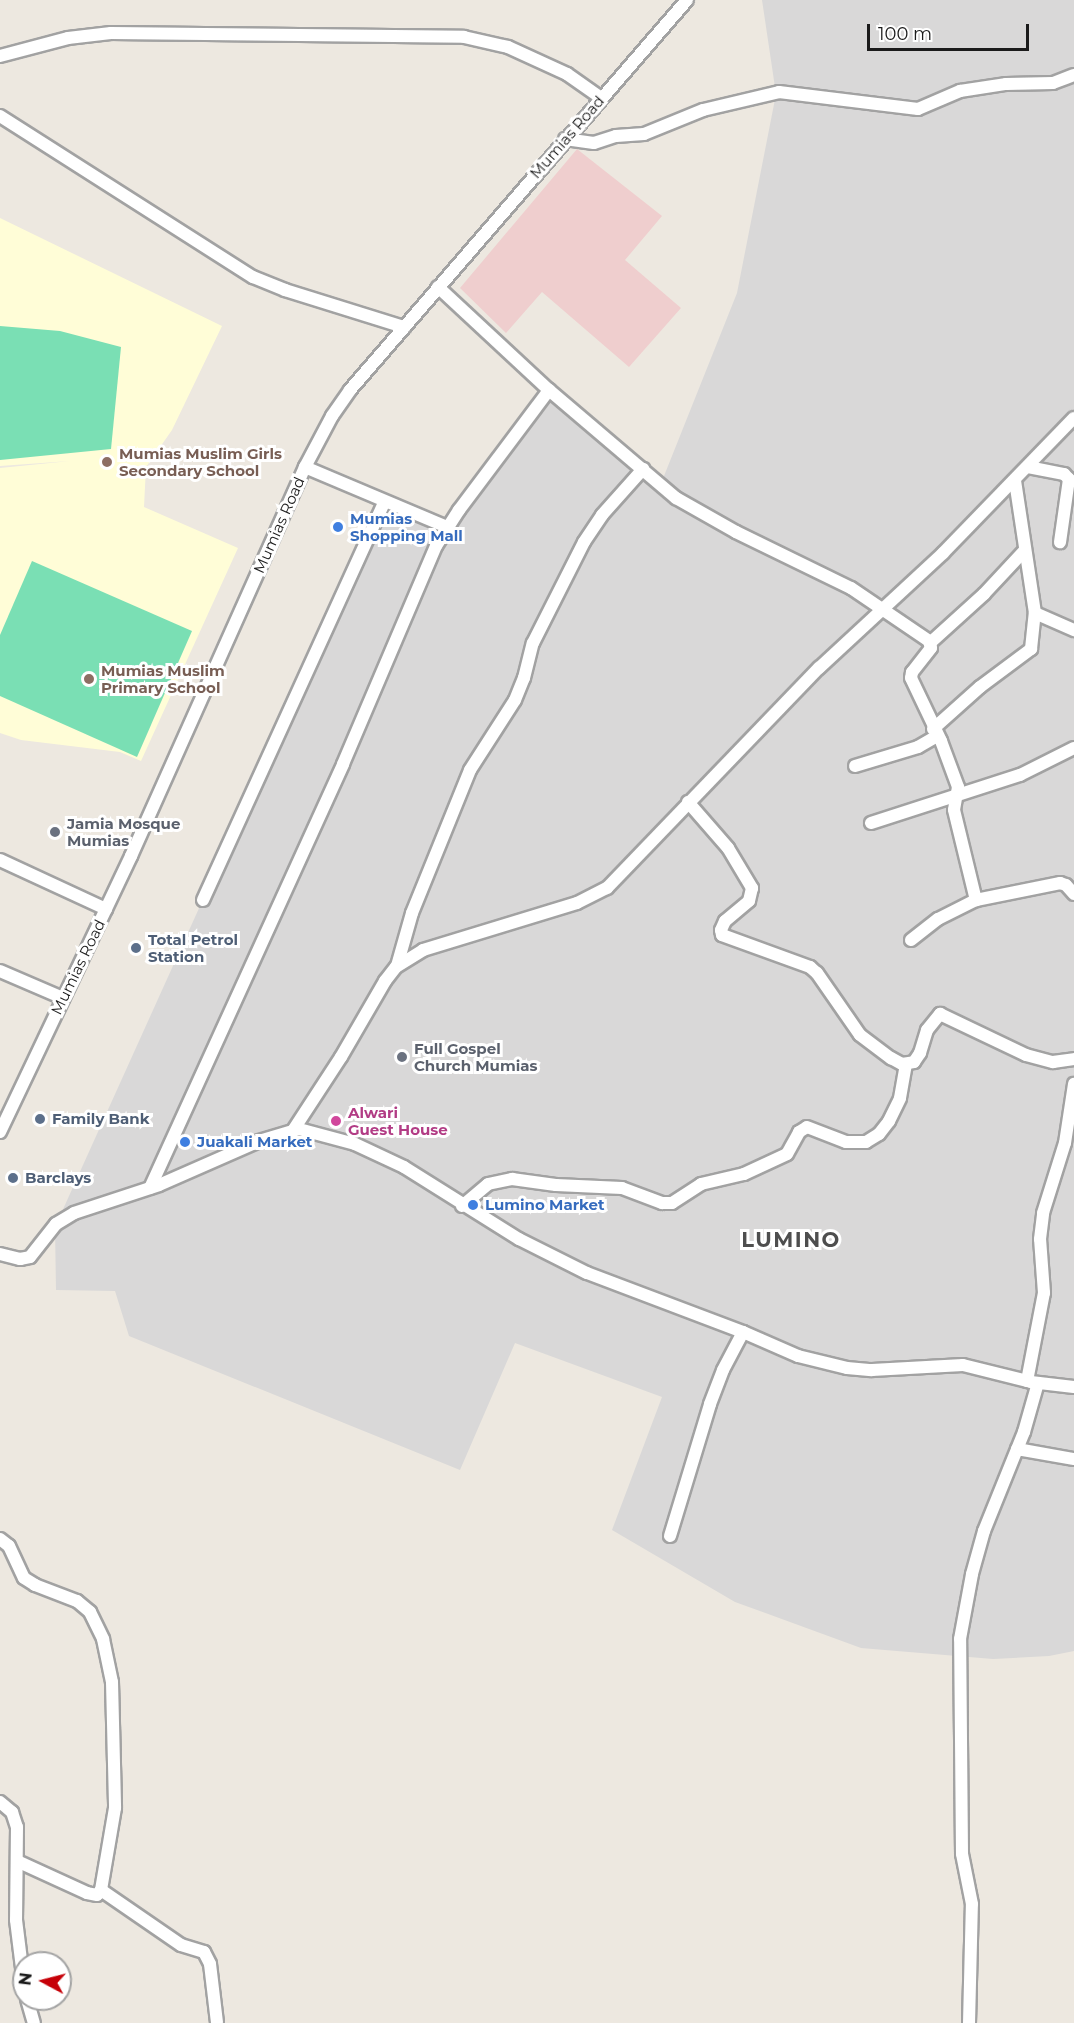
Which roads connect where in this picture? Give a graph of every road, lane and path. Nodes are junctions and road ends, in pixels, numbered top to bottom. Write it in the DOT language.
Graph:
graph roads {
  1 [pos="687,0"];
  2 [pos="0,56"];
  3 [pos="1074,75"];
  4 [pos="601,98"];
  5 [pos="0,116"];
  6 [pos="565,139"];
  7 [pos="438,287"];
  8 [pos="404,327"];
  9 [pos="549,390"];
  10 [pos="1074,418"];
  11 [pos="305,467"];
  12 [pos="1028,467"];
  13 [pos="643,469"];
  14 [pos="1015,480"];
  15 [pos="384,503"];
  16 [pos="447,527"];
  17 [pos="1060,542"];
  18 [pos="1025,550"];
  19 [pos="881,609"];
  20 [pos="1035,613"];
  21 [pos="1074,630"];
  22 [pos="930,643"];
  23 [pos="935,732"];
  24 [pos="1074,748"];
  25 [pos="855,766"];
  26 [pos="955,796"];
  27 [pos="688,802"];
  28 [pos="871,823"];
  29 [pos="0,860"];
  30 [pos="1074,894"];
  31 [pos="203,900"];
  32 [pos="976,900"];
  33 [pos="106,909"];
  34 [pos="911,940"];
  35 [pos="396,967"];
  36 [pos="0,971"];
  37 [pos="63,998"];
  38 [pos="1071,1057"];
  39 [pos="906,1065"];
  40 [pos="1074,1072"];
  41 [pos="1074,1084"];
  42 [pos="294,1129"];
  43 [pos="0,1132"];
  44 [pos="150,1188"];
  45 [pos="462,1206"];
  46 [pos="0,1254"];
  47 [pos="743,1332"];
  48 [pos="1033,1382"];
  49 [pos="1074,1387"];
  50 [pos="1017,1449"];
  51 [pos="1074,1458"];
  52 [pos="670,1536"];
  53 [pos="0,1539"];
  54 [pos="0,1802"];
  55 [pos="17,1861"];
  56 [pos="101,1890"];
  57 [pos="20,1951"];
  58 [pos="217,2023"];
  59 [pos="969,2023"];
  1 -- 4 [label="street, Mumias Road"];
  2 -- 4 [label="street"];
  3 -- 6 [label="street"];
  4 -- 6 [label="street, Mumias Road"];
  5 -- 8 [label="street"];
  6 -- 7 [label="street, Mumias Road"];
  7 -- 8 [label="street, Mumias Road"];
  7 -- 9 [label="street"];
  8 -- 11 [label="street, Mumias Road"];
  9 -- 13 [label="street"];
  9 -- 16 [label="street"];
  10 -- 12 [label="street"];
  11 -- 15 [label="street"];
  11 -- 33 [label="street, Mumias Road"];
  12 -- 14 [label="street"];
  12 -- 17 [label="street"];
  13 -- 19 [label="street"];
  13 -- 35 [label="street"];
  14 -- 18 [label="street"];
  14 -- 19 [label="street"];
  15 -- 16 [label="street"];
  15 -- 31 [label="street"];
  16 -- 44 [label="street"];
  18 -- 20 [label="street"];
  18 -- 22 [label="street"];
  19 -- 22 [label="street"];
  19 -- 27 [label="street"];
  20 -- 21 [label="street"];
  20 -- 23 [label="street"];
  22 -- 23 [label="street"];
  23 -- 25 [label="street"];
  23 -- 26 [label="street"];
  24 -- 26 [label="street"];
  26 -- 28 [label="street"];
  26 -- 32 [label="street"];
  27 -- 35 [label="street"];
  27 -- 39 [label="street"];
  29 -- 33 [label="street"];
  30 -- 32 [label="street"];
  32 -- 34 [label="street"];
  33 -- 37 [label="street, Mumias Road"];
  35 -- 42 [label="street"];
  36 -- 37 [label="street"];
  37 -- 43 [label="street, Mumias Road"];
  38 -- 39 [label="street"];
  38 -- 40 [label="street"];
  39 -- 45 [label="street"];
  41 -- 48 [label="street"];
  42 -- 44 [label="street"];
  42 -- 45 [label="street"];
  44 -- 46 [label="street"];
  45 -- 47 [label="street"];
  47 -- 48 [label="street"];
  47 -- 52 [label="street"];
  48 -- 49 [label="street"];
  48 -- 50 [label="street"];
  50 -- 51 [label="street"];
  50 -- 59 [label="street"];
  53 -- 56 [label="street"];
  54 -- 55 [label="street"];
  55 -- 56 [label="street"];
  55 -- 57 [label="street"];
  56 -- 58 [label="street"];
}
